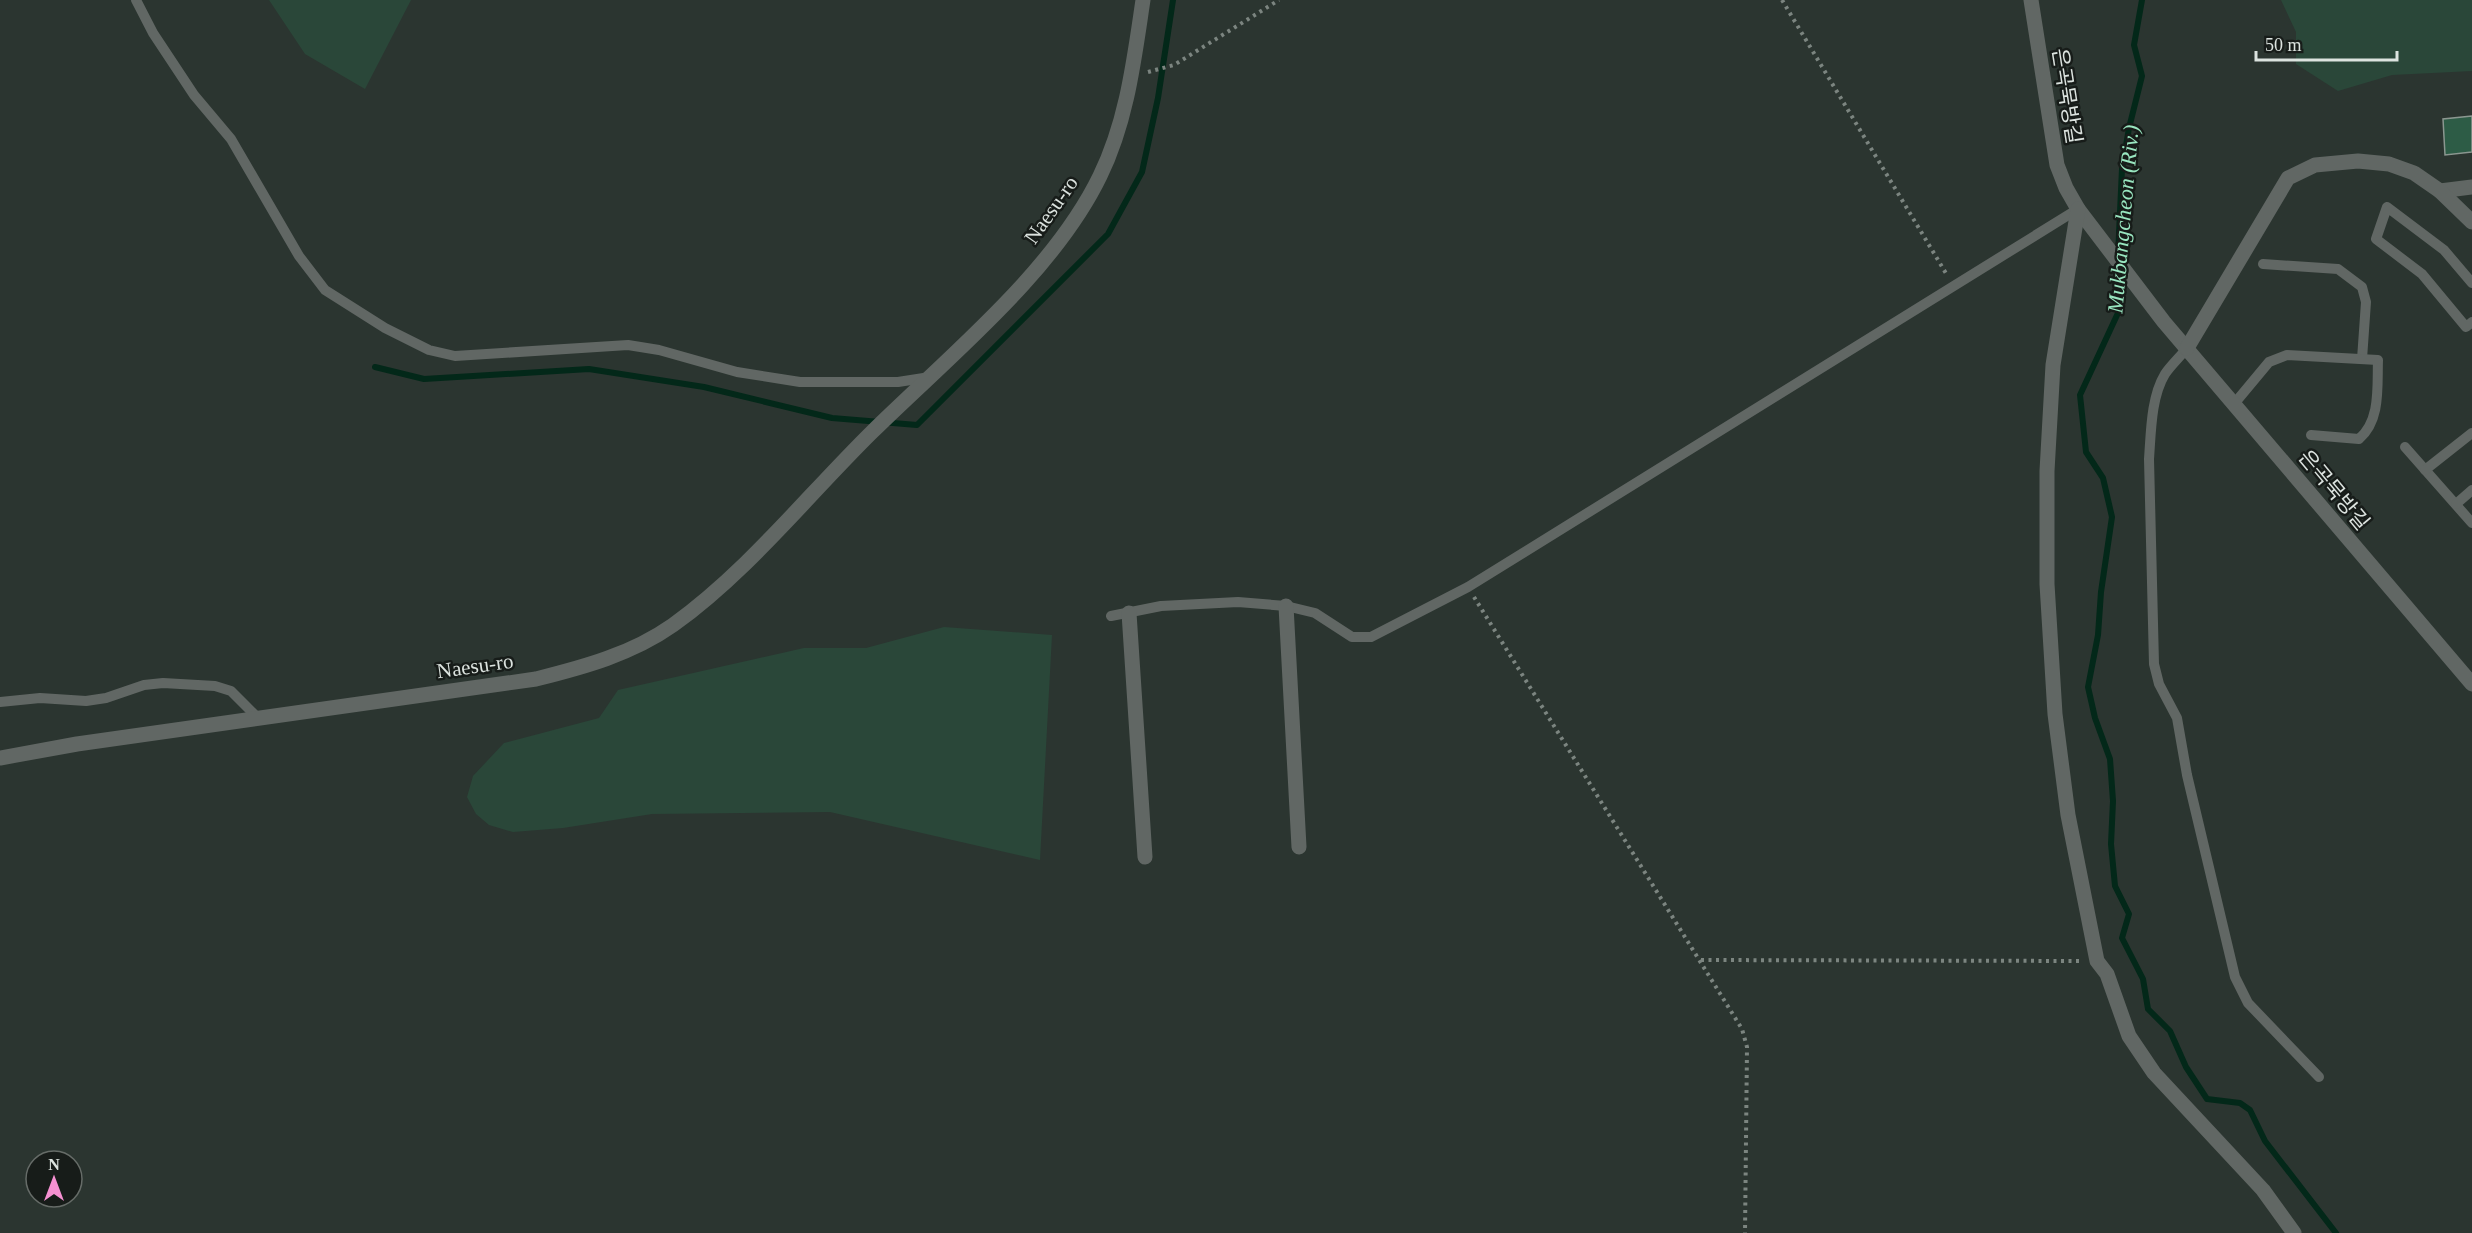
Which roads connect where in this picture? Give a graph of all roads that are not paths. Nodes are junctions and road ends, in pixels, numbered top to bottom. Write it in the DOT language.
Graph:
graph roads {
  1 [pos="136,0"];
  2 [pos="1143,0"];
  3 [pos="2031,0"];
  4 [pos="2472,187"];
  5 [pos="2440,190"];
  6 [pos="2078,209"];
  7 [pos="2472,222"];
  8 [pos="2263,264"];
  9 [pos="2472,283"];
  10 [pos="2472,322"];
  11 [pos="2187,348"];
  12 [pos="2362,359"];
  13 [pos="931,377"];
  14 [pos="2234,404"];
  15 [pos="2472,433"];
  16 [pos="2311,435"];
  17 [pos="2405,447"];
  18 [pos="2425,470"];
  19 [pos="2472,490"];
  20 [pos="2456,504"];
  21 [pos="2472,523"];
  22 [pos="1286,606"];
  23 [pos="1129,613"];
  24 [pos="1111,616"];
  25 [pos="2472,684"];
  26 [pos="0,702"];
  27 [pos="257,717"];
  28 [pos="0,758"];
  29 [pos="1299,847"];
  30 [pos="1145,857"];
  31 [pos="2319,1077"];
  32 [pos="2294,1233"];
  1 -- 13 [label="lane"];
  2 -- 13 [label="street, Naesu-ro"];
  3 -- 6 [label="street, 은곡묵방길"];
  4 -- 5 [label="street"];
  5 -- 7 [label="street"];
  5 -- 11 [label="street"];
  6 -- 11 [label="street, 은곡묵방길"];
  6 -- 22 [label="lane"];
  6 -- 32 [label="street"];
  8 -- 12 [label="lane"];
  9 -- 10 [label="lane"];
  11 -- 14 [label="street, 은곡묵방길"];
  11 -- 31 [label="lane"];
  12 -- 14 [label="lane"];
  12 -- 16 [label="lane"];
  13 -- 27 [label="street, Naesu-ro"];
  14 -- 25 [label="street, 은곡묵방길"];
  15 -- 18 [label="lane"];
  17 -- 18 [label="lane"];
  18 -- 20 [label="lane"];
  19 -- 20 [label="lane"];
  20 -- 21 [label="lane"];
  22 -- 23 [label="lane"];
  22 -- 29 [label="street"];
  23 -- 24 [label="lane"];
  23 -- 30 [label="street"];
  26 -- 27 [label="lane"];
  27 -- 28 [label="street, Naesu-ro"];
}
